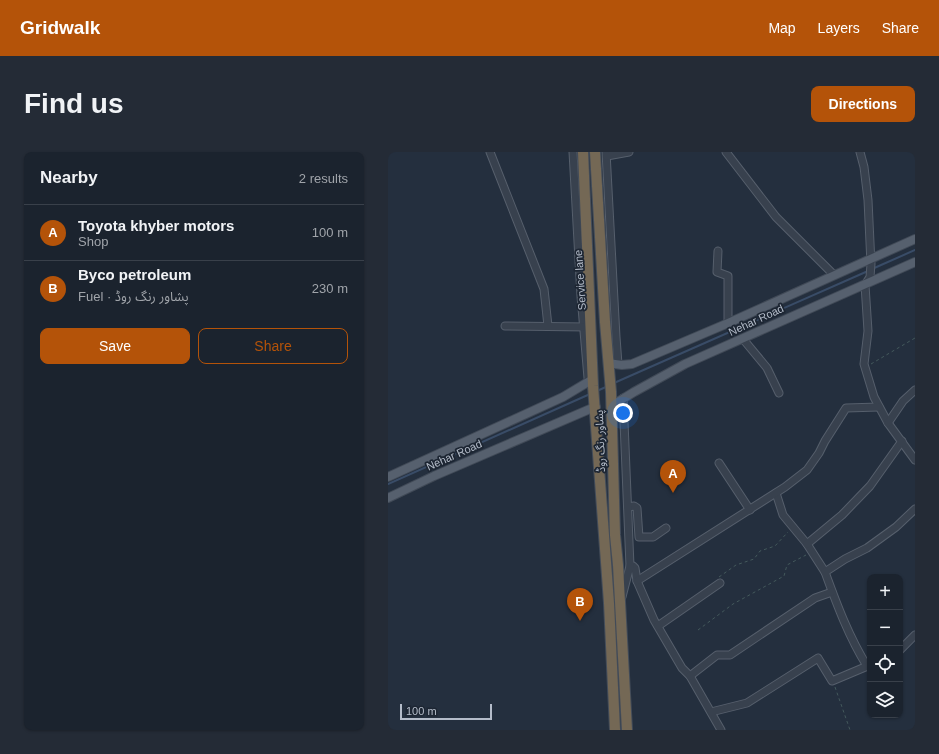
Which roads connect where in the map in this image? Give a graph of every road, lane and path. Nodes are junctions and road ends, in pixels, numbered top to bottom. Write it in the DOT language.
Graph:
graph roads {
  1 [pos="490,152"];
  2 [pos="573,152"];
  3 [pos="583,152"];
  4 [pos="595,152"];
  5 [pos="628,152"];
  6 [pos="726,152"];
  7 [pos="860,152"];
  8 [pos="607,154"];
  9 [pos="915,239"];
  10 [pos="718,251"];
  11 [pos="871,262"];
  12 [pos="915,262"];
  13 [pos="834,275"];
  14 [pos="865,285"];
  15 [pos="728,323"];
  16 [pos="505,326"];
  17 [pos="548,326"];
  18 [pos="587,327"];
  19 [pos="915,338"];
  20 [pos="743,339"];
  21 [pos="613,364"];
  22 [pos="865,366"];
  23 [pos="592,383"];
  24 [pos="915,390"];
  25 [pos="779,393"];
  26 [pos="623,398"];
  27 [pos="594,406"];
  28 [pos="611,406"];
  29 [pos="879,407"];
  30 [pos="888,423"];
  31 [pos="902,441"];
  32 [pos="915,460"];
  33 [pos="720,463"];
  34 [pos="388,477"];
  35 [pos="776,493"];
  36 [pos="388,498"];
  37 [pos="628,507"];
  38 [pos="750,510"];
  39 [pos="915,510"];
  40 [pos="666,528"];
  41 [pos="793,528"];
  42 [pos="807,544"];
  43 [pos="812,552"];
  44 [pos="630,566"];
  45 [pos="825,572"];
  46 [pos="637,581"];
  47 [pos="720,583"];
  48 [pos="832,592"];
  49 [pos="620,604"];
  50 [pos="658,626"];
  51 [pos="698,630"];
  52 [pos="915,635"];
  53 [pos="903,647"];
  54 [pos="867,662"];
  55 [pos="867,666"];
  56 [pos="613,667"];
  57 [pos="623,667"];
  58 [pos="690,676"];
  59 [pos="832,681"];
  60 [pos="613,687"];
  61 [pos="625,688"];
  62 [pos="711,712"];
  63 [pos="615,730"];
  64 [pos="627,730"];
  65 [pos="721,730"];
  66 [pos="850,730"];
  1 -- 17 [label="street"];
  2 -- 18 [label="street, Service lane"];
  3 -- 18 [label="highway, پشاور رنگ روڈ"];
  4 -- 21 [label="highway, پشاور رنگ روڈ"];
  5 -- 8 [label="street"];
  6 -- 13 [label="street"];
  7 -- 11 [label="street"];
  8 -- 21 [label="street"];
  9 -- 11 [label="main road"];
  10 -- 15 [label="street"];
  11 -- 13 [label="main road"];
  11 -- 14 [label="street"];
  12 -- 14 [label="main road, Nehar Road"];
  13 -- 15 [label="main road"];
  14 -- 20 [label="main road, Nehar Road"];
  14 -- 22 [label="street"];
  15 -- 21 [label="main road"];
  16 -- 17 [label="street"];
  17 -- 18 [label="street"];
  18 -- 23 [label="highway, پشاور رنگ روڈ"];
  19 -- 22 [label="path"];
  20 -- 25 [label="street"];
  20 -- 26 [label="main road, Nehar Road"];
  21 -- 28 [label="highway, پشاور رنگ روڈ"];
  22 -- 29 [label="street"];
  23 -- 27 [label="highway, پشاور رنگ روڈ"];
  23 -- 34 [label="main road"];
  24 -- 30 [label="street"];
  26 -- 28 [label="main road, Nehar Road"];
  26 -- 37 [label="street"];
  27 -- 36 [label="main road, Nehar Road"];
  27 -- 56 [label="highway, پشاور رنگ روڈ"];
  28 -- 49 [label="highway, پشاور رنگ روڈ"];
  29 -- 30 [label="street"];
  29 -- 35 [label="street"];
  30 -- 31 [label="street"];
  31 -- 32 [label="street"];
  31 -- 42 [label="street"];
  33 -- 38 [label="street"];
  35 -- 38 [label="street"];
  35 -- 41 [label="street"];
  37 -- 40 [label="street"];
  37 -- 44 [label="street"];
  38 -- 46 [label="street"];
  39 -- 45 [label="street"];
  41 -- 42 [label="street"];
  41 -- 47 [label="path"];
  42 -- 43 [label="street"];
  43 -- 45 [label="street"];
  43 -- 51 [label="path"];
  44 -- 46 [label="street"];
  44 -- 49 [label="street"];
  45 -- 48 [label="street"];
  46 -- 50 [label="street"];
  47 -- 50 [label="street"];
  48 -- 54 [label="street"];
  48 -- 58 [label="street"];
  49 -- 57 [label="highway, پشاور رنگ روڈ"];
  50 -- 58 [label="street"];
  52 -- 53 [label="street"];
  55 -- 59 [label="street"];
  56 -- 57 [label="highway"];
  56 -- 60 [label="highway, پشاور رنگ روڈ"];
  57 -- 61 [label="highway, پشاور رنگ روڈ"];
  58 -- 62 [label="street"];
  59 -- 62 [label="street"];
  59 -- 66 [label="path"];
  60 -- 61 [label="highway"];
  60 -- 63 [label="highway, پشاور رنگ روڈ"];
  61 -- 64 [label="highway, پشاور رنگ روڈ"];
  62 -- 65 [label="street"];
}
